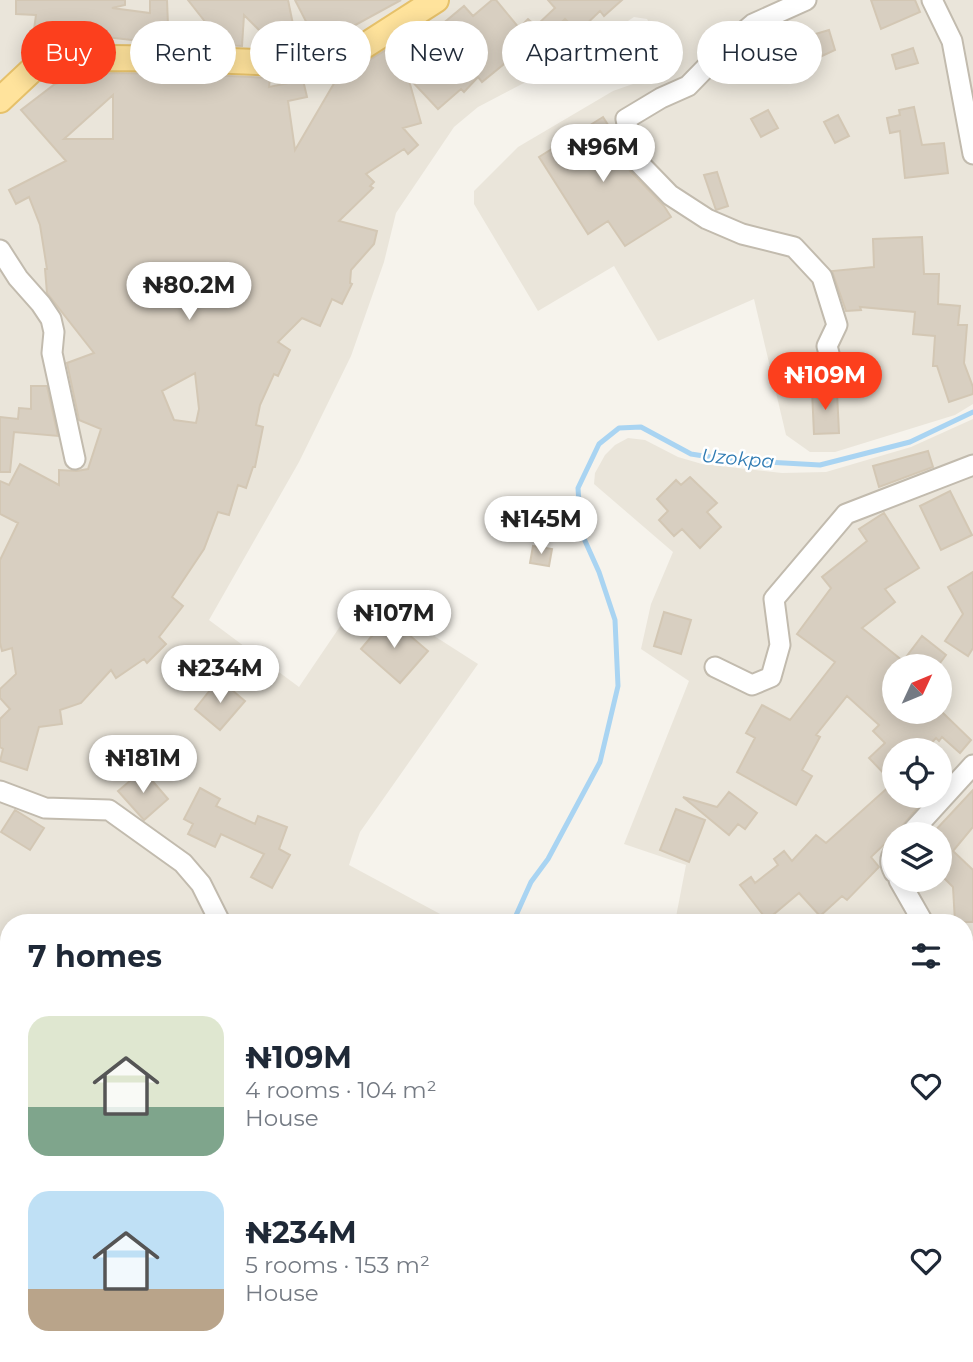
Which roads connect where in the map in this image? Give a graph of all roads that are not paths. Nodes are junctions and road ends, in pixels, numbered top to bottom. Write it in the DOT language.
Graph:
graph roads {
  1 [pos="436,0"];
  2 [pos="806,0"];
  3 [pos="932,0"];
  4 [pos="0,85"];
  5 [pos="0,100"];
  6 [pos="973,154"];
  7 [pos="0,250"];
  8 [pos="836,380"];
  9 [pos="75,459"];
  10 [pos="973,465"];
  11 [pos="715,667"];
  12 [pos="973,765"];
  13 [pos="0,791"];
  14 [pos="921,822"];
  15 [pos="906,892"];
  16 [pos="216,914"];
  17 [pos="918,914"];
  1 -- 5 [label="main road"];
  2 -- 8 [label="street"];
  3 -- 6 [label="street"];
  4 -- 5 [label="street"];
  7 -- 9 [label="street"];
  10 -- 11 [label="street"];
  12 -- 14 [label="street"];
  13 -- 16 [label="street"];
  15 -- 17 [label="street"];
}
